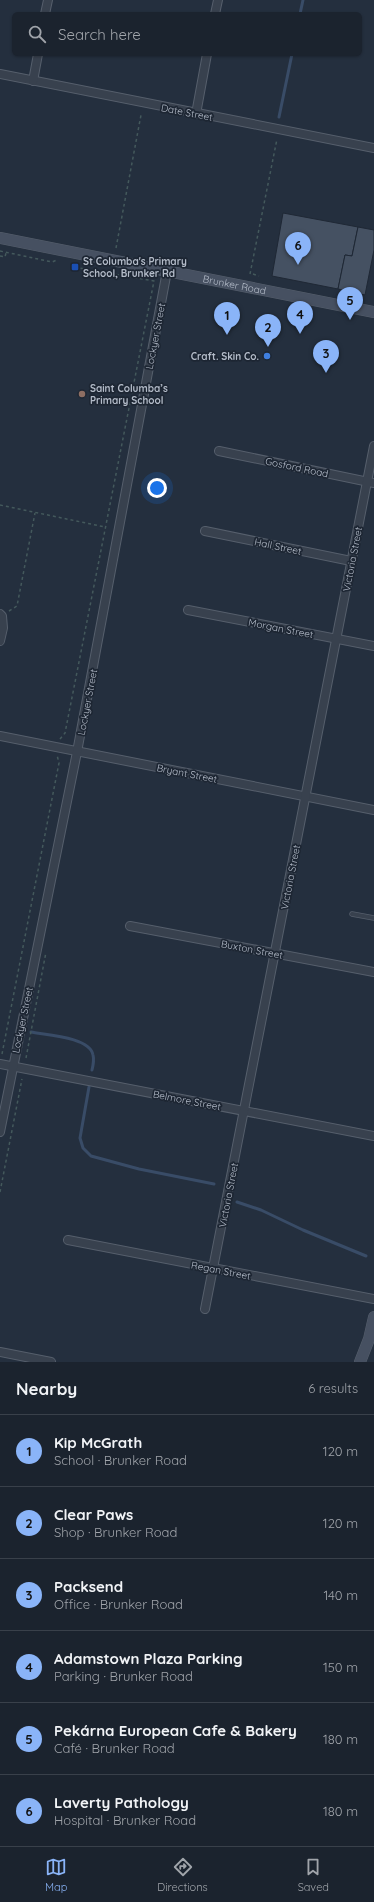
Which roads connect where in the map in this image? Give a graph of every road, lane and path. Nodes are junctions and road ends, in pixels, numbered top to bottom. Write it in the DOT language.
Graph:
graph roads {
  1 [pos="48,0"];
  2 [pos="218,0"];
  3 [pos="45,12"];
  4 [pos="215,12"];
  5 [pos="38,56"];
  6 [pos="207,56"];
  7 [pos="0,74"];
  8 [pos="32,81"];
  9 [pos="196,114"];
  10 [pos="141,115"];
  11 [pos="277,139"];
  12 [pos="374,148"];
  13 [pos="0,238"];
  14 [pos="116,248"];
  15 [pos="0,252"];
  16 [pos="6,253"];
  17 [pos="0,256"];
  18 [pos="59,260"];
  19 [pos="72,262"];
  20 [pos="167,271"];
  21 [pos="250,274"];
  22 [pos="253,274"];
  23 [pos="259,276"];
  24 [pos="374,312"];
  25 [pos="374,446"];
  26 [pos="219,451"];
  27 [pos="371,482"];
  28 [pos="0,505"];
  29 [pos="35,513"];
  30 [pos="105,527"];
  31 [pos="205,531"];
  32 [pos="351,561"];
  33 [pos="188,610"];
  34 [pos="1,615"];
  35 [pos="337,639"];
  36 [pos="0,641"];
  37 [pos="374,646"];
  38 [pos="0,736"];
  39 [pos="59,740"];
  40 [pos="77,752"];
  41 [pos="57,753"];
  42 [pos="305,797"];
  43 [pos="374,810"];
  44 [pos="352,914"];
  45 [pos="374,918"];
  46 [pos="130,926"];
  47 [pos="275,953"];
  48 [pos="374,972"];
  49 [pos="2,1054"];
  50 [pos="0,1064"];
  51 [pos="13,1066"];
  52 [pos="22,1079"];
  53 [pos="244,1111"];
  54 [pos="0,1132"];
  55 [pos="374,1136"];
  56 [pos="0,1192"];
  57 [pos="68,1240"];
  58 [pos="213,1268"];
  59 [pos="374,1299"];
  60 [pos="205,1309"];
  61 [pos="374,1317"];
  62 [pos="0,1352"];
  63 [pos="51,1362"];
  64 [pos="360,1362"];
  1 -- 3 [label="street"];
  2 -- 4 [label="street"];
  5 -- 8 [label="street"];
  6 -- 9 [label="street"];
  7 -- 8 [label="street, Date Street"];
  8 -- 9 [label="street, Date Street"];
  9 -- 12 [label="street, Date Street"];
  10 -- 14 [label="path"];
  11 -- 21 [label="path"];
  13 -- 20 [label="main road, Brunker Road"];
  15 -- 16 [label="path"];
  16 -- 17 [label="path"];
  16 -- 18 [label="path"];
  19 -- 30 [label="path"];
  20 -- 24 [label="main road, Brunker Road"];
  20 -- 40 [label="street, Lockyer Street"];
  22 -- 23 [label="path"];
  25 -- 27 [label="street, Victoria Street"];
  26 -- 27 [label="street, Gosford Road"];
  27 -- 32 [label="street, Victoria Street"];
  28 -- 29 [label="path"];
  29 -- 30 [label="path"];
  29 -- 34 [label="path"];
  30 -- 39 [label="path"];
  31 -- 32 [label="street, Hall Street"];
  32 -- 35 [label="street, Victoria Street"];
  33 -- 35 [label="street, Morgan Street"];
  34 -- 36 [label="street"];
  35 -- 37 [label="street, Morgan Street"];
  35 -- 42 [label="street, Victoria Street"];
  38 -- 40 [label="street, Bryant Street"];
  40 -- 42 [label="street, Bryant Street"];
  40 -- 51 [label="street, Lockyer Street"];
  41 -- 49 [label="path"];
  42 -- 43 [label="street, Bryant Street"];
  42 -- 47 [label="street, Victoria Street"];
  44 -- 45 [label="lane"];
  46 -- 47 [label="street, Buxton Street"];
  47 -- 48 [label="street, Buxton Street"];
  47 -- 53 [label="street, Victoria Street"];
  50 -- 51 [label="street, Belmore Street"];
  51 -- 53 [label="street, Belmore Street"];
  51 -- 54 [label="street, Lockyer Street"];
  52 -- 56 [label="path"];
  53 -- 55 [label="street, Belmore Street"];
  53 -- 58 [label="street, Victoria Street"];
  57 -- 58 [label="street, Regan Street"];
  58 -- 59 [label="street, Regan Street"];
  58 -- 60 [label="street, Victoria Street"];
  61 -- 64 [label="main road"];
  62 -- 63 [label="street"];
}
